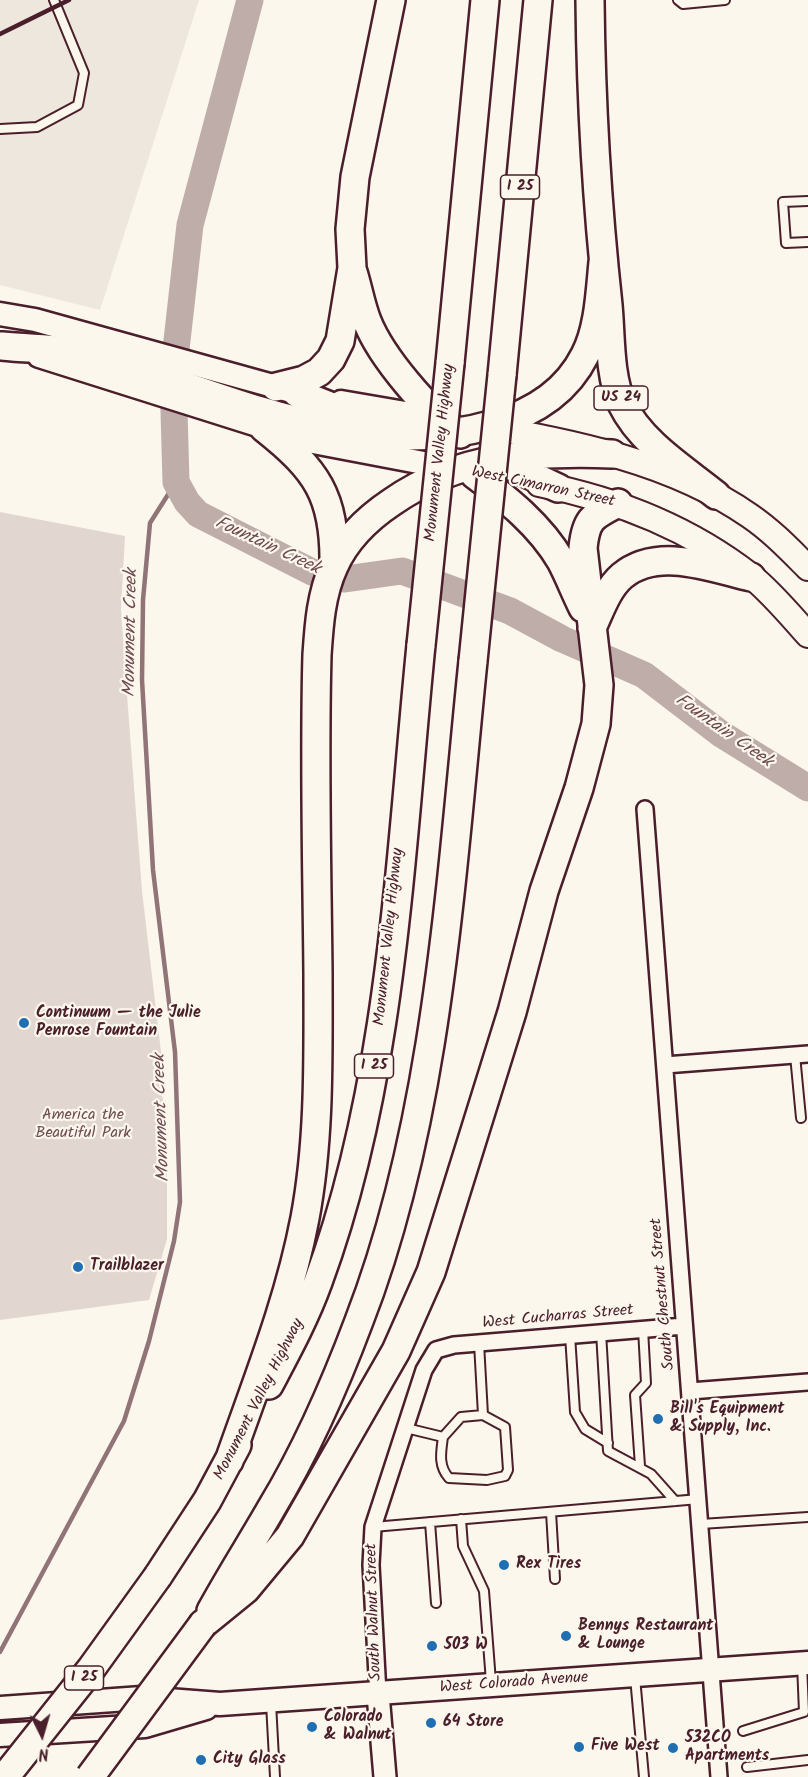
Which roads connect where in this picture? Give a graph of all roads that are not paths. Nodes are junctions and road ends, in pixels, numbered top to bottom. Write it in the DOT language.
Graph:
graph roads {
  1 [pos="54,0"];
  2 [pos="391,0"];
  3 [pos="485,0"];
  4 [pos="538,0"];
  5 [pos="590,0"];
  6 [pos="678,0"];
  7 [pos="725,0"];
  8 [pos="0,129"];
  9 [pos="808,201"];
  10 [pos="808,242"];
  11 [pos="603,262"];
  12 [pos="352,268"];
  13 [pos="0,314"];
  14 [pos="1,346"];
  15 [pos="286,390"];
  16 [pos="267,421"];
  17 [pos="450,426"];
  18 [pos="486,427"];
  19 [pos="404,436"];
  20 [pos="612,454"];
  21 [pos="495,459"];
  22 [pos="463,468"];
  23 [pos="558,488"];
  24 [pos="716,495"];
  25 [pos="618,503"];
  26 [pos="345,526"];
  27 [pos="808,568"];
  28 [pos="751,577"];
  29 [pos="590,609"];
  30 [pos="808,635"];
  31 [pos="645,809"];
  32 [pos="802,1055"];
  33 [pos="665,1065"];
  34 [pos="801,1118"];
  35 [pos="684,1326"];
  36 [pos="643,1329"];
  37 [pos="601,1332"];
  38 [pos="570,1335"];
  39 [pos="478,1343"];
  40 [pos="436,1350"];
  41 [pos="808,1382"];
  42 [pos="690,1392"];
  43 [pos="483,1415"];
  44 [pos="406,1428"];
  45 [pos="443,1437"];
  46 [pos="608,1443"];
  47 [pos="229,1461"];
  48 [pos="640,1466"];
  49 [pos="699,1499"];
  50 [pos="675,1502"];
  51 [pos="551,1512"];
  52 [pos="808,1517"];
  53 [pos="461,1519"];
  54 [pos="430,1522"];
  55 [pos="700,1524"];
  56 [pos="373,1527"];
  57 [pos="555,1579"];
  58 [pos="436,1603"];
  59 [pos="203,1624"];
  60 [pos="805,1663"];
  61 [pos="711,1670"];
  62 [pos="635,1675"];
  63 [pos="491,1686"];
  64 [pos="378,1694"];
  65 [pos="271,1701"];
  66 [pos="220,1704"];
  67 [pos="0,1708"];
  68 [pos="743,1731"];
  69 [pos="0,1735"];
  70 [pos="808,1760"];
  71 [pos="747,1767"];
  72 [pos="5,1777"];
  73 [pos="90,1777"];
  74 [pos="275,1777"];
  75 [pos="384,1777"];
  76 [pos="644,1777"];
  77 [pos="719,1777"];
  1 -- 8 [label="lane"];
  2 -- 12 [label="highway"];
  3 -- 47 [label="highway, Monument Valley Highway / I 25, bridge"];
  4 -- 59 [label="highway, I 25, bridge"];
  5 -- 11 [label="highway, US 24"];
  6 -- 7 [label="lane"];
  9 -- 10 [label="lane"];
  11 -- 18 [label="highway"];
  11 -- 24 [label="highway, US 24"];
  12 -- 15 [label="highway"];
  12 -- 17 [label="highway"];
  13 -- 15 [label="main road"];
  14 -- 16 [label="highway"];
  15 -- 17 [label="main road"];
  15 -- 19 [label="highway"];
  16 -- 19 [label="highway"];
  16 -- 22 [label="main road, West Cimarron Street"];
  16 -- 26 [label="highway"];
  17 -- 18 [label="highway"];
  17 -- 19 [label="highway"];
  17 -- 21 [label="highway"];
  18 -- 20 [label="highway"];
  19 -- 22 [label="highway"];
  20 -- 21 [label="highway"];
  20 -- 24 [label="highway"];
  21 -- 22 [label="highway"];
  21 -- 23 [label="highway"];
  22 -- 23 [label="highway, West Cimarron Street"];
  22 -- 26 [label="highway"];
  22 -- 29 [label="highway"];
  23 -- 25 [label="highway, West Cimarron Street"];
  24 -- 27 [label="highway, US 24"];
  25 -- 28 [label="highway, West Cimarron Street"];
  25 -- 29 [label="highway"];
  26 -- 47 [label="highway"];
  28 -- 29 [label="highway"];
  28 -- 30 [label="highway, West Cimarron Street"];
  29 -- 59 [label="highway"];
  31 -- 33 [label="street, South Chestnut Street"];
  32 -- 33 [label="street"];
  32 -- 34 [label="lane"];
  33 -- 35 [label="street, South Chestnut Street"];
  35 -- 36 [label="street, West Cucharras Street"];
  35 -- 42 [label="street, South Chestnut Street"];
  36 -- 37 [label="street, West Cucharras Street"];
  36 -- 48 [label="lane"];
  37 -- 38 [label="street, West Cucharras Street"];
  37 -- 46 [label="lane"];
  38 -- 39 [label="street, West Cucharras Street"];
  38 -- 46 [label="lane"];
  39 -- 40 [label="street, West Cucharras Street"];
  39 -- 43 [label="lane"];
  40 -- 44 [label="street, South Walnut Street"];
  41 -- 42 [label="street"];
  42 -- 49 [label="street, South Chestnut Street"];
  43 -- 45 [label="lane"];
  43 -- 45 [label="lane"];
  44 -- 45 [label="lane"];
  44 -- 56 [label="street, South Walnut Street"];
  46 -- 48 [label="lane"];
  47 -- 72 [label="highway, Monument Valley Highway / I 25, bridge"];
  48 -- 50 [label="lane"];
  49 -- 50 [label="lane"];
  49 -- 55 [label="street, South Chestnut Street"];
  50 -- 51 [label="lane"];
  51 -- 53 [label="lane"];
  51 -- 57 [label="lane"];
  52 -- 55 [label="lane"];
  53 -- 54 [label="lane"];
  53 -- 63 [label="lane"];
  54 -- 56 [label="lane"];
  54 -- 58 [label="lane"];
  55 -- 61 [label="street, South Chestnut Street"];
  56 -- 64 [label="street, South Walnut Street"];
  59 -- 73 [label="highway, I 25, bridge"];
  60 -- 61 [label="main road, West Colorado Avenue"];
  60 -- 68 [label="lane"];
  61 -- 62 [label="main road, West Colorado Avenue"];
  61 -- 77 [label="street, South Chestnut Street"];
  62 -- 63 [label="main road, West Colorado Avenue"];
  62 -- 76 [label="lane"];
  63 -- 64 [label="main road, West Colorado Avenue"];
  64 -- 65 [label="main road, West Colorado Avenue"];
  64 -- 75 [label="main road, South Walnut Street"];
  65 -- 66 [label="main road, West Colorado Avenue"];
  65 -- 74 [label="lane"];
  66 -- 67 [label="main road, West Colorado Avenue"];
  66 -- 69 [label="main road, West Colorado Avenue"];
  70 -- 71 [label="lane"];
}
